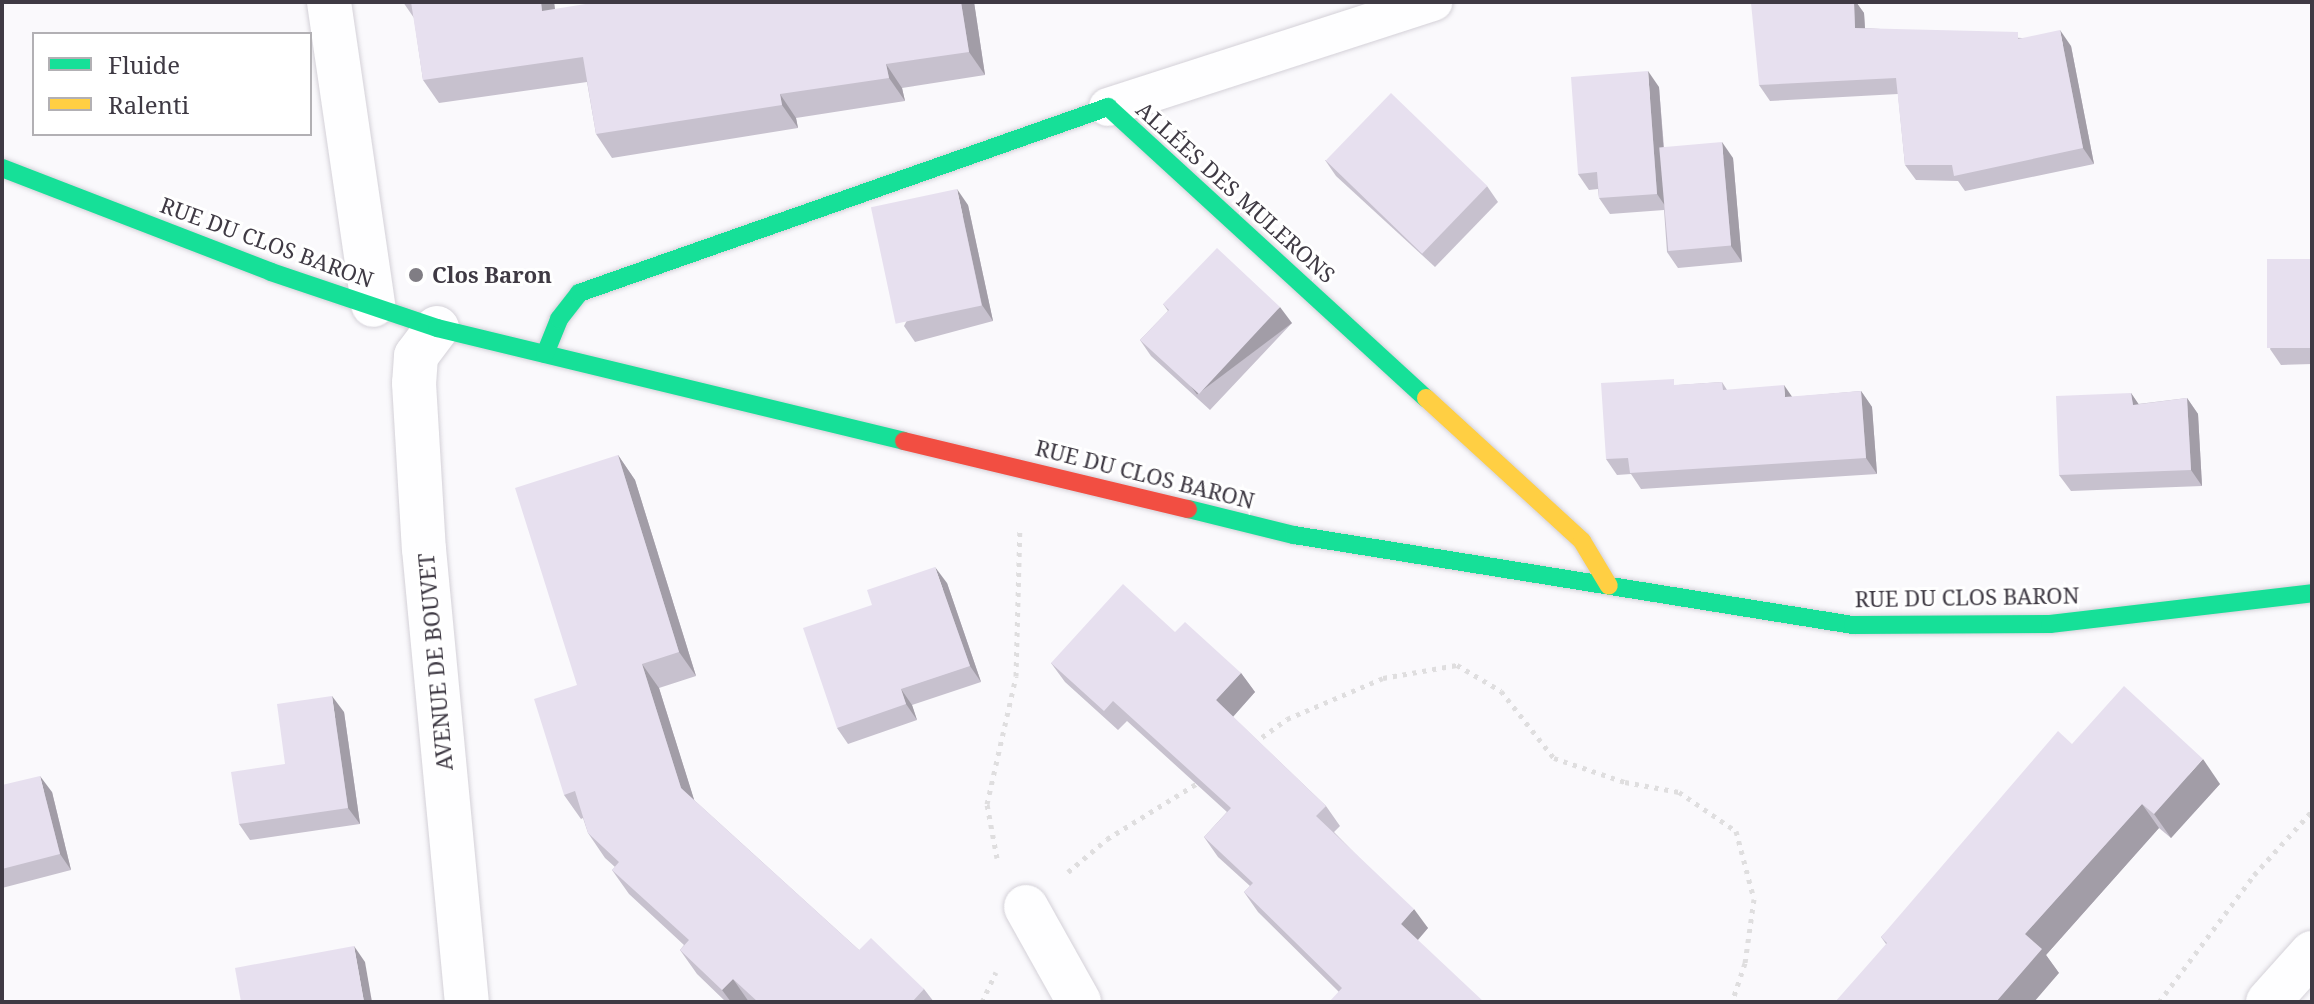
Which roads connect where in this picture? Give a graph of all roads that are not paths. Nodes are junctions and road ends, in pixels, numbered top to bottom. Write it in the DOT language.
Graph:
graph roads {
  1 [pos="329,2"];
  2 [pos="1434,2"];
  3 [pos="1108,107"];
  4 [pos="2,168"];
  5 [pos="373,305"];
  6 [pos="437,328"];
  7 [pos="545,354"];
  8 [pos="1609,586"];
  9 [pos="2312,593"];
  10 [pos="1026,907"];
  11 [pos="2312,953"];
  12 [pos="467,1002"];
  13 [pos="1079,1002"];
  14 [pos="2268,1002"];
  1 -- 5 [label="street"];
  2 -- 3 [label="lane"];
  3 -- 7 [label="street, ALLÉES DES MULERONS"];
  3 -- 8 [label="street, ALLÉES DES MULERONS"];
  4 -- 5 [label="street, RUE DU CLOS BARON"];
  5 -- 6 [label="street, RUE DU CLOS BARON"];
  6 -- 7 [label="street, RUE DU CLOS BARON"];
  6 -- 12 [label="street, AVENUE DE BOUVET"];
  7 -- 8 [label="street, RUE DU CLOS BARON"];
  8 -- 9 [label="street, RUE DU CLOS BARON"];
  10 -- 13 [label="street"];
  11 -- 14 [label="street"];
}
